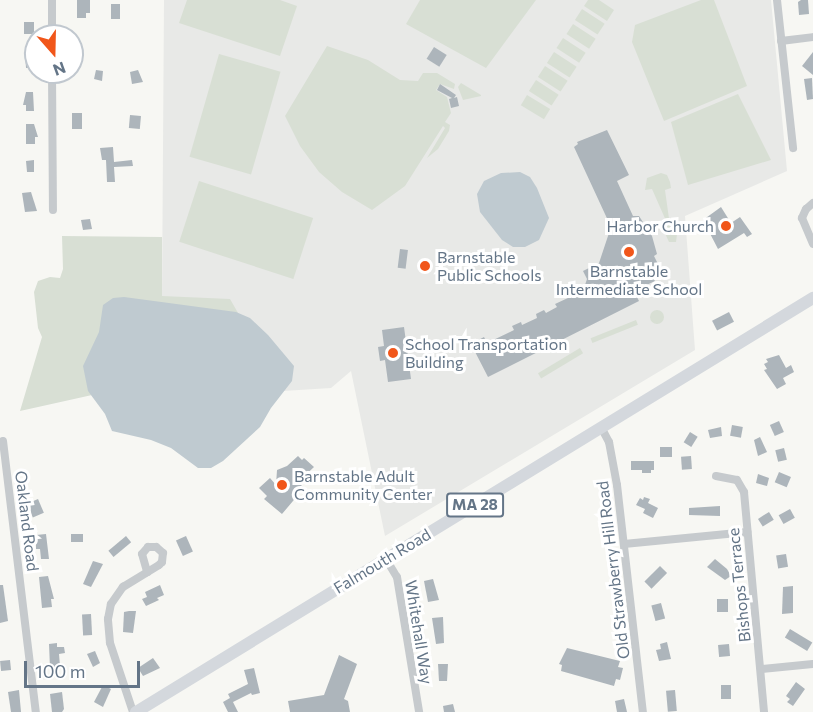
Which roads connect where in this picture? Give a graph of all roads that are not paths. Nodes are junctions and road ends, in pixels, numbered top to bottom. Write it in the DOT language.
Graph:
graph roads {
  1 [pos="52,0"];
  2 [pos="777,0"];
  3 [pos="52,24"];
  4 [pos="813,37"];
  5 [pos="781,41"];
  6 [pos="52,84"];
  7 [pos="793,148"];
  8 [pos="813,203"];
  9 [pos="53,210"];
  10 [pos="813,244"];
  11 [pos="813,298"];
  12 [pos="602,427"];
  13 [pos="3,441"];
  14 [pos="716,476"];
  15 [pos="747,532"];
  16 [pos="624,544"];
  17 [pos="386,559"];
  18 [pos="147,572"];
  19 [pos="813,664"];
  20 [pos="761,669"];
  21 [pos="36,712"];
  22 [pos="135,712"];
  23 [pos="419,712"];
  24 [pos="643,712"];
  25 [pos="764,712"];
  1 -- 3 [label="street"];
  2 -- 5 [label="street"];
  4 -- 5 [label="street"];
  5 -- 7 [label="street"];
  6 -- 9 [label="street"];
  8 -- 10 [label="street"];
  11 -- 12 [label="main road, Falmouth Road / MA 28"];
  12 -- 16 [label="street, Old Strawberry Hill Road"];
  12 -- 17 [label="main road, Falmouth Road / MA 28"];
  13 -- 21 [label="street, Oakland Road"];
  14 -- 15 [label="street, Bishops Terrace"];
  15 -- 16 [label="street"];
  15 -- 20 [label="street, Bishops Terrace"];
  16 -- 24 [label="street, Old Strawberry Hill Road"];
  17 -- 22 [label="main road, Falmouth Road / MA 28"];
  17 -- 23 [label="street, Whitehall Way"];
  18 -- 22 [label="street"];
  19 -- 20 [label="street"];
  20 -- 25 [label="street, Bishops Terrace"];
}
